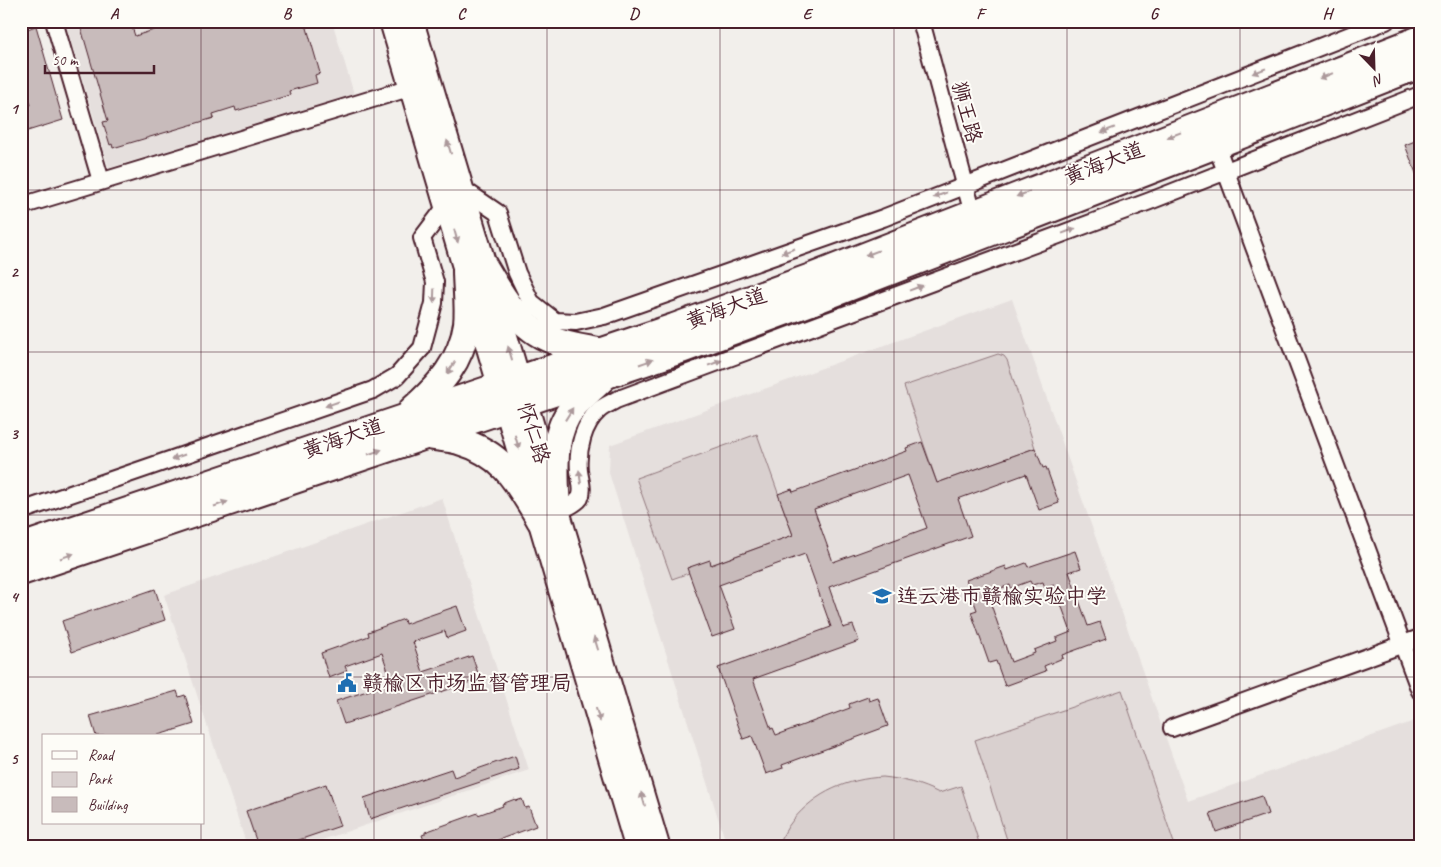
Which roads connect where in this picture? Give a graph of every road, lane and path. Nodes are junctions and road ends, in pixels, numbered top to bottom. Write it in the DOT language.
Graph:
graph roads {
  1 [pos="54,21"];
  2 [pos="392,21"];
  3 [pos="411,21"];
  4 [pos="921,21"];
  5 [pos="1386,21"];
  6 [pos="1420,39"];
  7 [pos="1420,65"];
  8 [pos="412,87"];
  9 [pos="1420,95"];
  10 [pos="1216,145"];
  11 [pos="1226,171"];
  12 [pos="101,181"];
  13 [pos="965,186"];
  14 [pos="454,196"];
  15 [pos="21,206"];
  16 [pos="973,214"];
  17 [pos="475,268"];
  18 [pos="604,363"];
  19 [pos="512,394"];
  20 [pos="405,417"];
  21 [pos="426,436"];
  22 [pos="21,511"];
  23 [pos="549,516"];
  24 [pos="21,547"];
  25 [pos="21,572"];
  26 [pos="1420,638"];
  27 [pos="1402,644"];
  28 [pos="1420,691"];
  29 [pos="1172,728"];
  30 [pos="637,846"];
  31 [pos="656,846"];
  1 -- 12 [label="street"];
  2 -- 8 [label="main road, 怀仁路"];
  14 -- 3 [label="main road, 怀仁路, one-way"];
  4 -- 13 [label="street, 狮王路"];
  5 -- 13 [label="street, one-way"];
  6 -- 16 [label="main road, 黄海大道, one-way"];
  7 -- 10 [label="main road, 黄海大道"];
  8 -- 12 [label="street"];
  8 -- 14 [label="main road, 怀仁路"];
  9 -- 11 [label="street"];
  10 -- 11 [label="street"];
  18 -- 10 [label="main road, 黄海大道, one-way"];
  23 -- 11 [label="street, one-way"];
  11 -- 27 [label="street"];
  12 -- 15 [label="street"];
  13 -- 14 [label="street, one-way"];
  13 -- 16 [label="street, 狮王路"];
  14 -- 17 [label="main road, 怀仁路"];
  14 -- 22 [label="street, one-way"];
  16 -- 18 [label="main road, 黄海大道, one-way"];
  17 -- 18 [label="main road"];
  17 -- 19 [label="main road, 怀仁路"];
  17 -- 20 [label="main road, one-way"];
  18 -- 19 [label="main road, 黄海大道"];
  23 -- 18 [label="main road, one-way"];
  19 -- 20 [label="main road, 黄海大道"];
  19 -- 21 [label="main road, 黄海大道"];
  19 -- 23 [label="main road, 怀仁路"];
  20 -- 24 [label="main road, 黄海大道"];
  21 -- 23 [label="main road"];
  25 -- 21 [label="main road, 黄海大道, one-way"];
  23 -- 30 [label="main road, 怀仁路, one-way"];
  31 -- 23 [label="main road, 怀仁路, one-way"];
  26 -- 27 [label="street"];
  27 -- 28 [label="street"];
  27 -- 29 [label="street"];
}
